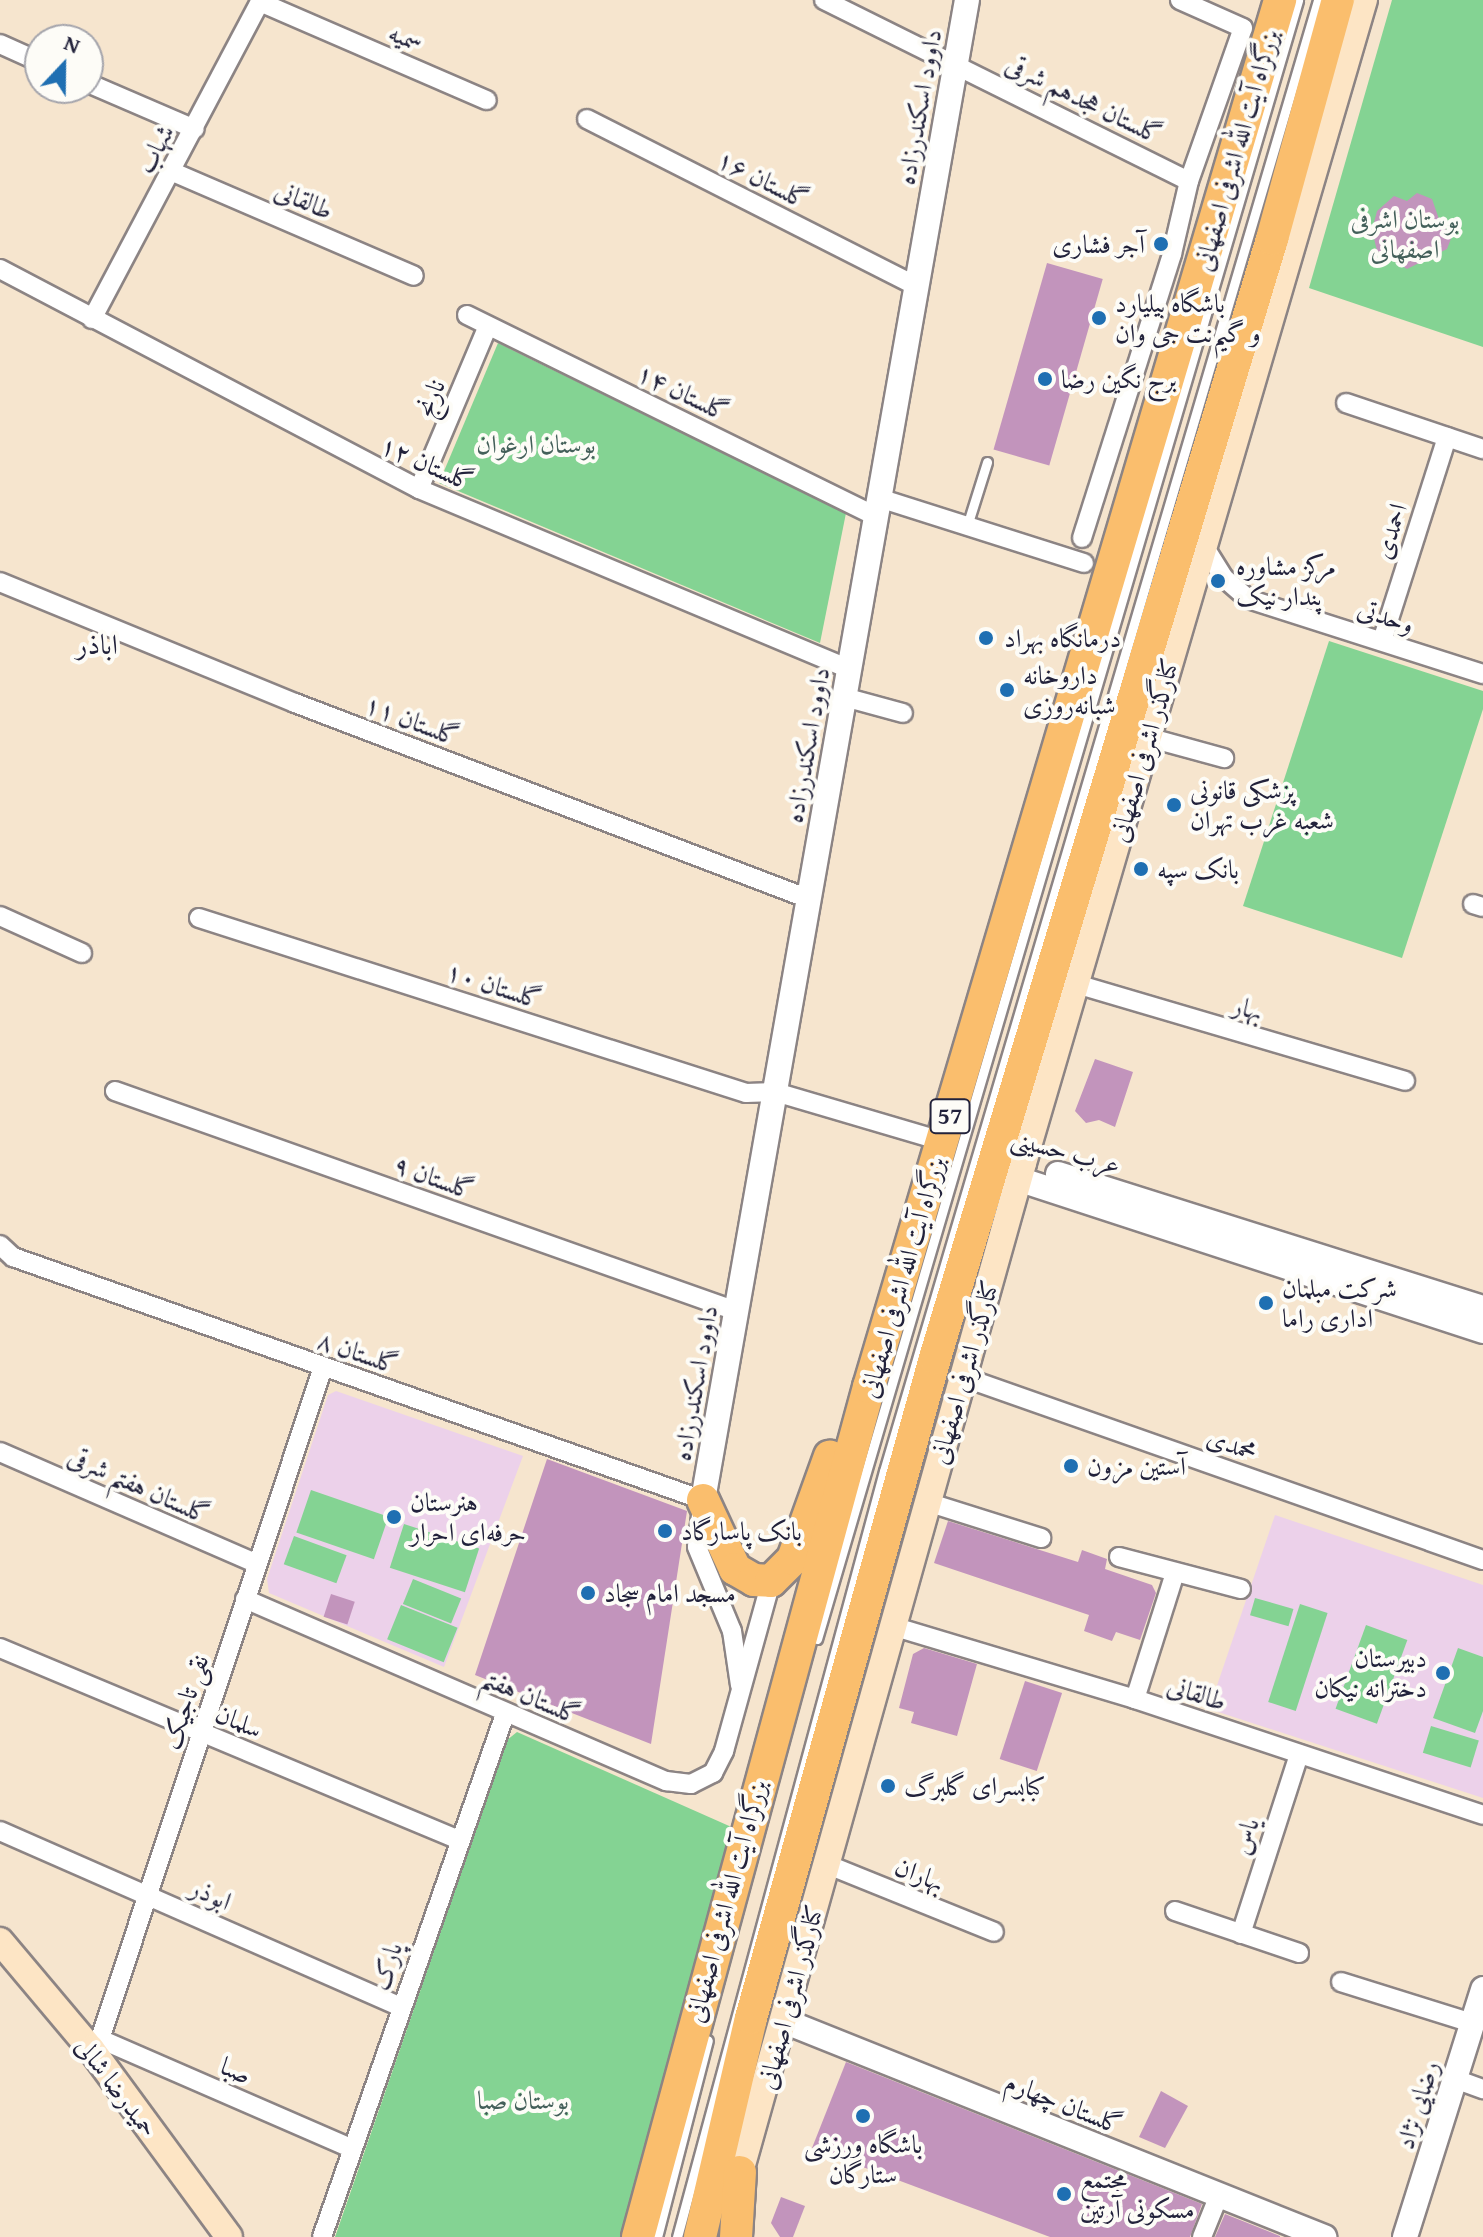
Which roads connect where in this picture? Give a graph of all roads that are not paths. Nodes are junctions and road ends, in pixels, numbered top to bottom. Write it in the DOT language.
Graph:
graph roads {
  1 [pos="824,0"];
  2 [pos="967,0"];
  3 [pos="1180,0"];
  4 [pos="1280,0"];
  5 [pos="1298,0"];
  6 [pos="1318,0"];
  7 [pos="1338,0"];
  8 [pos="1364,0"];
  9 [pos="261,1"];
  10 [pos="1222,9"];
  11 [pos="0,44"];
  12 [pos="24,55"];
  13 [pos="955,65"];
  14 [pos="104,90"];
  15 [pos="487,100"];
  16 [pos="587,119"];
  17 [pos="195,129"];
  18 [pos="173,172"];
  19 [pos="1189,181"];
  20 [pos="1279,251"];
  21 [pos="0,269"];
  22 [pos="414,276"];
  23 [pos="916,286"];
  24 [pos="467,315"];
  25 [pos="92,319"];
  26 [pos="488,326"];
  27 [pos="1346,403"];
  28 [pos="1447,437"];
  29 [pos="1483,449"];
  30 [pos="987,462"];
  31 [pos="419,489"];
  32 [pos="878,507"];
  33 [pos="967,526"];
  34 [pos="1082,538"];
  35 [pos="1204,546"];
  36 [pos="1084,563"];
  37 [pos="1185,572"];
  38 [pos="0,582"];
  39 [pos="1382,641"];
  40 [pos="849,669"];
  41 [pos="1483,674"];
  42 [pos="844,697"];
  43 [pos="903,713"];
  44 [pos="1147,737"];
  45 [pos="1224,758"];
  46 [pos="809,899"];
  47 [pos="0,916"];
  48 [pos="199,918"];
  49 [pos="82,953"];
  50 [pos="1076,984"];
  51 [pos="1405,1081"];
  52 [pos="115,1091"];
  53 [pos="775,1092"];
  54 [pos="942,1141"];
  55 [pos="1011,1167"];
  56 [pos="0,1245"];
  57 [pos="1483,1308"];
  58 [pos="736,1311"];
  59 [pos="1483,1331"];
  60 [pos="323,1367"];
  61 [pos="963,1377"];
  62 [pos="869,1387"];
  63 [pos="0,1452"];
  64 [pos="703,1500"];
  65 [pos="927,1502"];
  66 [pos="1041,1538"];
  67 [pos="1119,1557"];
  68 [pos="1483,1560"];
  69 [pos="257,1564"];
  70 [pos="1175,1573"];
  71 [pos="771,1581"];
  72 [pos="1241,1589"];
  73 [pos="245,1599"];
  74 [pos="892,1626"];
  75 [pos="0,1648"];
  76 [pos="814,1648"];
  77 [pos="740,1685"];
  78 [pos="1135,1699"];
  79 [pos="505,1714"];
  80 [pos="202,1734"];
  81 [pos="785,1745"];
  82 [pos="1299,1754"];
  83 [pos="774,1788"];
  84 [pos="1483,1815"];
  85 [pos="0,1831"];
  86 [pos="458,1840"];
  87 [pos="826,1864"];
  88 [pos="146,1894"];
  89 [pos="1175,1911"];
  90 [pos="994,1932"];
  91 [pos="1241,1934"];
  92 [pos="0,1941"];
  93 [pos="1299,1953"];
  94 [pos="1341,1982"];
  95 [pos="1483,1989"];
  96 [pos="400,2007"];
  97 [pos="713,2021"];
  98 [pos="784,2021"];
  99 [pos="1472,2023"];
  100 [pos="95,2044"];
  101 [pos="1455,2079"];
  102 [pos="1483,2089"];
  103 [pos="351,2148"];
  104 [pos="740,2172"];
  105 [pos="1219,2195"];
  106 [pos="693,2235"];
  107 [pos="229,2237"];
  108 [pos="322,2237"];
  109 [pos="638,2237"];
  110 [pos="657,2237"];
  111 [pos="736,2237"];
  112 [pos="1202,2237"];
  113 [pos="1324,2237"];
  114 [pos="1405,2237"];
  1 -- 13 [label="street, گلستان هجدهم شرقی"];
  2 -- 13 [label="street, داوود اسکندرزاده"];
  3 -- 10 [label="street"];
  4 -- 54 [label="highway, بزرگراه آیت الله اشرفی اصفهانی / 57"];
  5 -- 76 [label="lane"];
  6 -- 106 [label="lane"];
  7 -- 20 [label="highway, بزرگراه آیت الله اشرفی اصفهانی / 57"];
  8 -- 20 [label="main road"];
  9 -- 15 [label="street, سمیه"];
  9 -- 17 [label="street, شهاب"];
  10 -- 19 [label="street"];
  11 -- 12 [label="street"];
  13 -- 19 [label="street, گلستان هجدهم شرقی"];
  13 -- 23 [label="street, داوود اسکندرزاده"];
  14 -- 17 [label="street"];
  16 -- 23 [label="street, گلستان ۱۶"];
  17 -- 18 [label="street, شهاب"];
  18 -- 22 [label="street, طالقانی"];
  18 -- 25 [label="street, شهاب"];
  19 -- 34 [label="street"];
  20 -- 35 [label="main road, کنارگذر اشرفی اصفهانی"];
  20 -- 37 [label="highway, بزرگراه آیت الله اشرفی اصفهانی / 57"];
  21 -- 25 [label="street, گلستان ۱۲"];
  23 -- 32 [label="street, داوود اسکندرزاده"];
  24 -- 26 [label="street, گلستان ۱۴"];
  25 -- 31 [label="street, گلستان ۱۲"];
  26 -- 31 [label="street, نارنج"];
  26 -- 32 [label="street, گلستان ۱۴"];
  27 -- 28 [label="street"];
  28 -- 29 [label="street"];
  28 -- 39 [label="street, احمدی"];
  30 -- 33 [label="lane"];
  31 -- 40 [label="street, گلستان ۱۲"];
  32 -- 33 [label="street, گلستان ۱۴"];
  32 -- 40 [label="street, داوود اسکندرزاده"];
  33 -- 36 [label="street, گلستان ۱۴"];
  35 -- 37 [label="main road, کنارگذر اشرفی اصفهانی"];
  35 -- 39 [label="street, وحدتی"];
  37 -- 44 [label="main road, کنارگذر اشرفی اصفهانی"];
  37 -- 55 [label="highway, بزرگراه آیت الله اشرفی اصفهانی / 57"];
  38 -- 46 [label="street, گلستان ۱۱"];
  39 -- 41 [label="street, وحدتی"];
  40 -- 42 [label="street, داوود اسکندرزاده"];
  42 -- 43 [label="street"];
  42 -- 46 [label="street, داوود اسکندرزاده"];
  44 -- 45 [label="street"];
  44 -- 50 [label="main road, کنارگذر اشرفی اصفهانی"];
  46 -- 53 [label="street, داوود اسکندرزاده"];
  47 -- 49 [label="street"];
  48 -- 53 [label="street, گلستان ۱۰"];
  50 -- 51 [label="street, بهار"];
  50 -- 55 [label="main road, کنارگذر اشرفی اصفهانی"];
  52 -- 58 [label="street, گلستان ۹"];
  53 -- 54 [label="street, گلستان ۱۰"];
  53 -- 58 [label="street, داوود اسکندرزاده"];
  54 -- 62 [label="highway, بزرگراه آیت الله اشرفی اصفهانی / 57"];
  55 -- 57 [label="street, عرب حسینی"];
  55 -- 59 [label="street, عرب حسینی"];
  55 -- 61 [label="main road, کنارگذر اشرفی اصفهانی"];
  55 -- 106 [label="highway, بزرگراه آیت الله اشرفی اصفهانی / 57"];
  56 -- 60 [label="street, گلستان ٨"];
  58 -- 64 [label="street, داوود اسکندرزاده"];
  60 -- 64 [label="street, گلستان ٨"];
  60 -- 69 [label="street, نقی تاجیک"];
  61 -- 65 [label="main road, کنارگذر اشرفی اصفهانی"];
  61 -- 68 [label="street, محمدی"];
  62 -- 71 [label="highway"];
  62 -- 109 [label="highway, بزرگراه آیت الله اشرفی اصفهانی / 57"];
  63 -- 69 [label="street, گلستان هفتم شرقی"];
  64 -- 71 [label="highway"];
  64 -- 77 [label="street"];
  65 -- 66 [label="street"];
  65 -- 74 [label="main road, کنارگذر اشرفی اصفهانی"];
  67 -- 70 [label="street"];
  69 -- 73 [label="street, نقی تاجیک"];
  70 -- 72 [label="street"];
  70 -- 78 [label="street"];
  71 -- 77 [label="street"];
  73 -- 79 [label="street, گلستان هفتم"];
  73 -- 80 [label="street, نقی تاجیک"];
  74 -- 78 [label="street, طالقانی"];
  74 -- 87 [label="main road, کنارگذر اشرفی اصفهانی"];
  75 -- 80 [label="street, سلمان"];
  77 -- 79 [label="street, گلستان هفتم"];
  78 -- 82 [label="street, طالقانی"];
  79 -- 86 [label="street, پارک"];
  80 -- 86 [label="street, سلمان"];
  80 -- 88 [label="street, نقی تاجیک"];
  81 -- 83 [label="lane"];
  82 -- 84 [label="street, طالقانی"];
  82 -- 91 [label="street, یاس"];
  85 -- 88 [label="street, ابوذر"];
  86 -- 96 [label="street, پارک"];
  87 -- 90 [label="street, بهاران"];
  87 -- 98 [label="main road, کنارگذر اشرفی اصفهانی"];
  88 -- 96 [label="street, ابوذر"];
  88 -- 100 [label="street, نقی تاجیک"];
  89 -- 91 [label="street"];
  91 -- 93 [label="street"];
  92 -- 100 [label="main road, حمیدرضا شالی"];
  94 -- 99 [label="street"];
  95 -- 99 [label="street, رضایی نژاد"];
  96 -- 103 [label="street, پارک"];
  97 -- 110 [label="lane"];
  98 -- 104 [label="main road, کنارگذر اشرفی اصفهانی"];
  98 -- 105 [label="street, گلستان چهارم"];
  99 -- 101 [label="street, رضایی نژاد"];
  100 -- 103 [label="street, صبا"];
  100 -- 107 [label="main road, حمیدرضا شالی"];
  101 -- 102 [label="street"];
  101 -- 114 [label="street, رضایی نژاد"];
  103 -- 108 [label="street, پارک"];
  104 -- 106 [label="main road, کنارگذر اشرفی اصفهانی"];
  104 -- 111 [label="highway"];
  105 -- 112 [label="street"];
  105 -- 113 [label="street, گلستان چهارم"];
}
